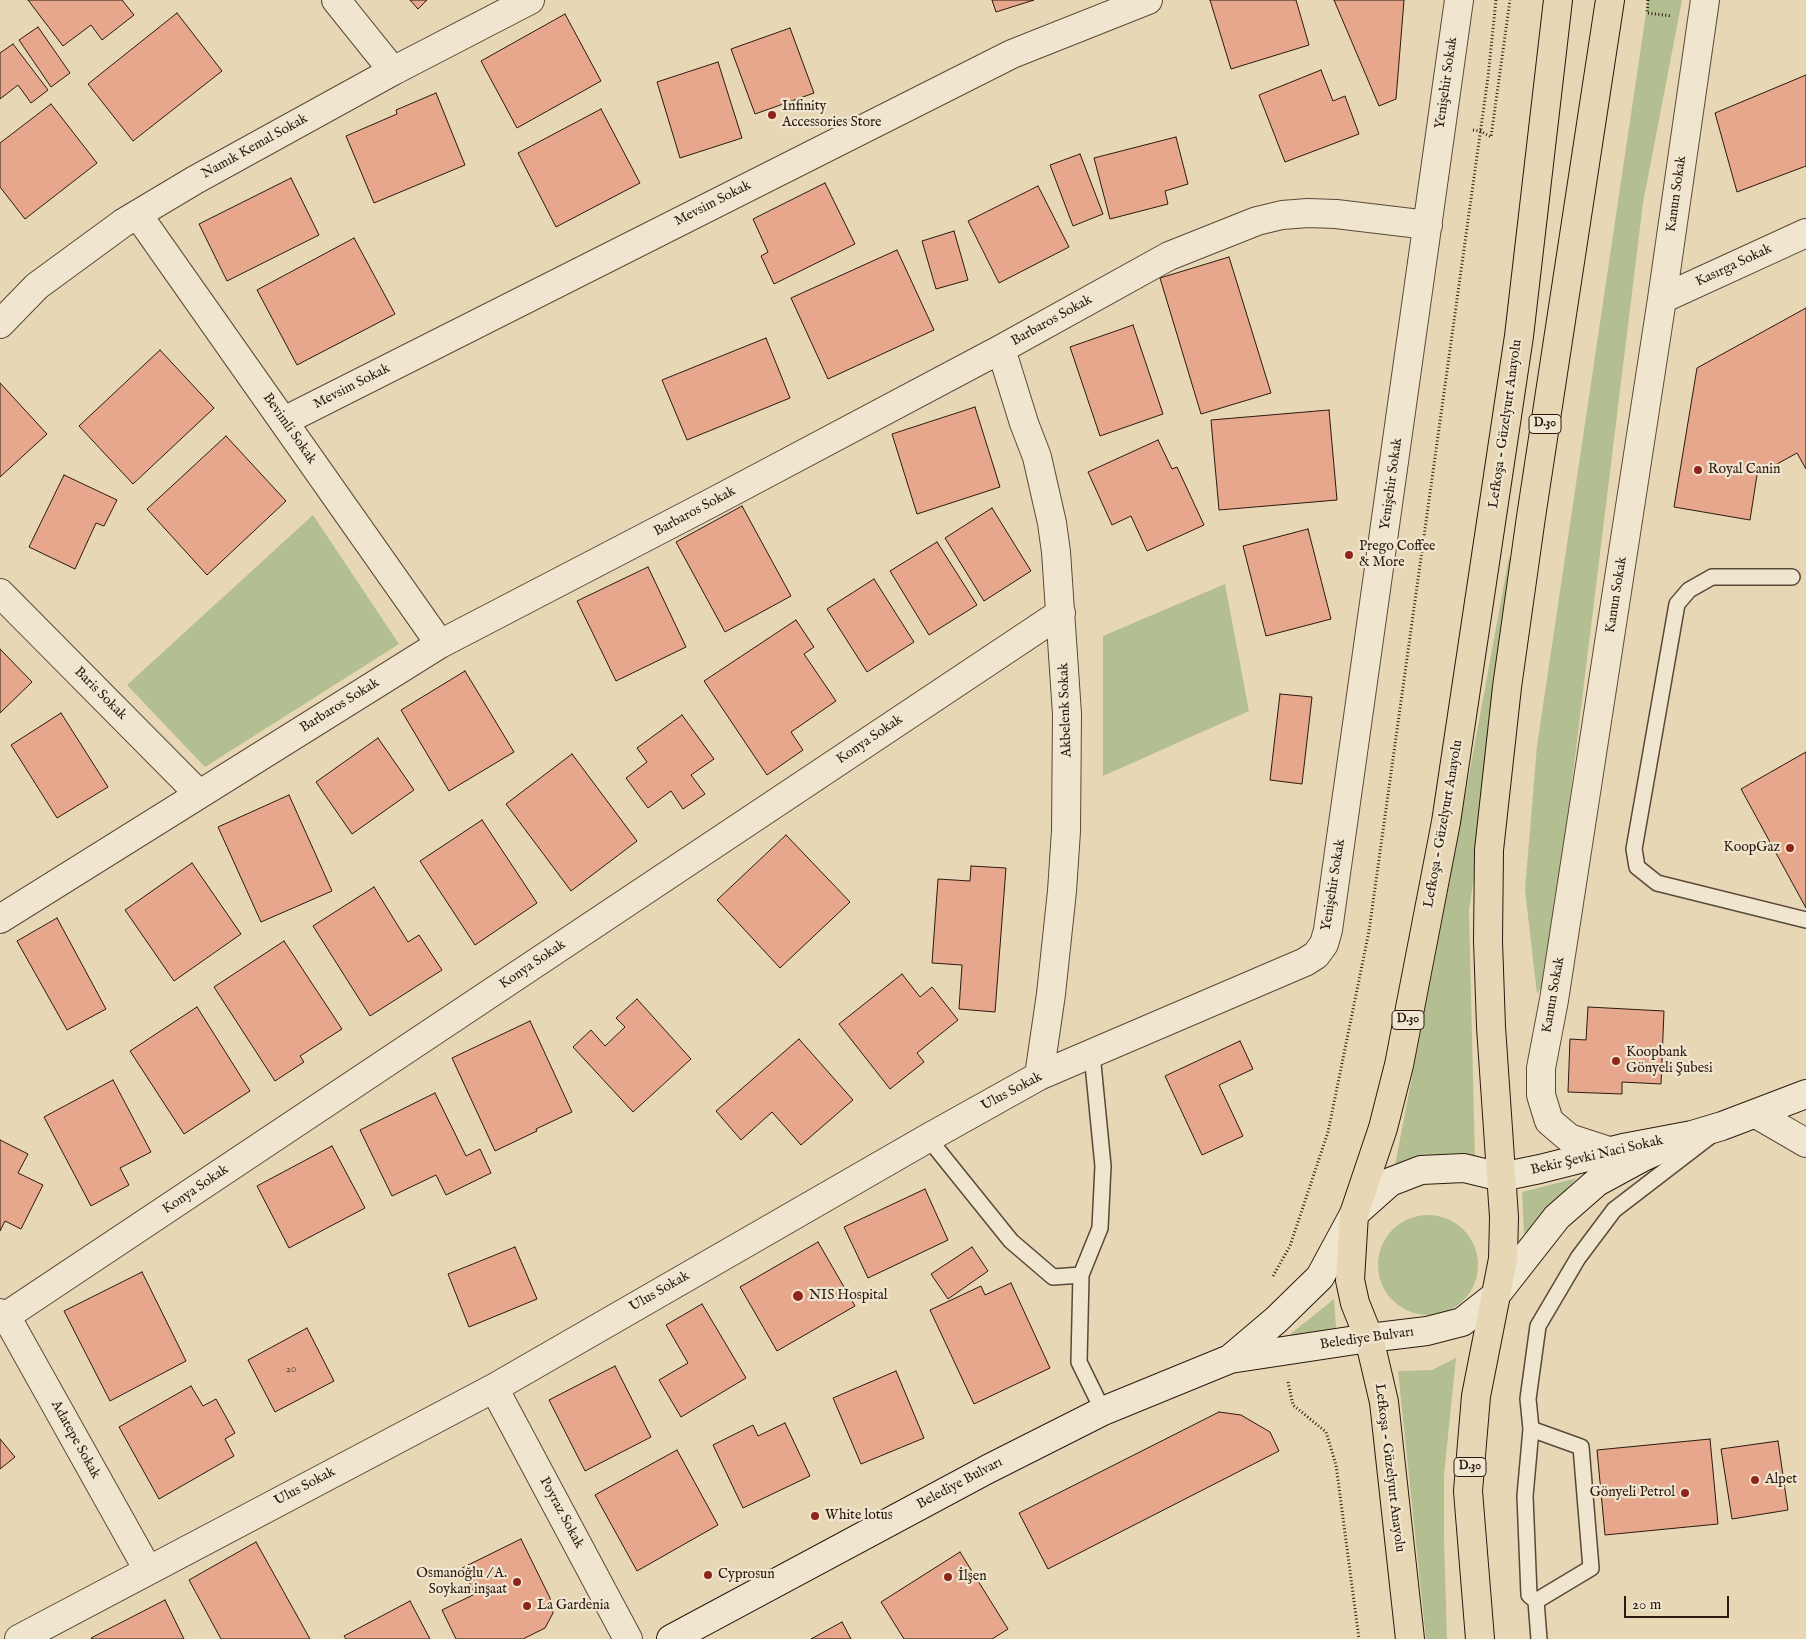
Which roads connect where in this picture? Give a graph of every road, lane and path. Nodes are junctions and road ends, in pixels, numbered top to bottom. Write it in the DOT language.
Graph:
graph roads {
  1 [pos="336,0"];
  2 [pos="530,0"];
  3 [pos="1148,0"];
  4 [pos="1459,0"];
  5 [pos="1496,0"];
  6 [pos="1510,0"];
  7 [pos="1558,0"];
  8 [pos="1610,0"];
  9 [pos="1648,0"];
  10 [pos="1705,0"];
  11 [pos="1647,13"];
  12 [pos="393,71"];
  13 [pos="1440,127"];
  14 [pos="1480,131"];
  15 [pos="138,215"];
  16 [pos="1428,225"];
  17 [pos="1806,233"];
  18 [pos="1662,299"];
  19 [pos="0,324"];
  20 [pos="1001,349"];
  21 [pos="284,421"];
  22 [pos="1792,577"];
  23 [pos="0,593"];
  24 [pos="1061,613"];
  25 [pos="440,644"];
  26 [pos="199,794"];
  27 [pos="0,919"];
  28 [pos="1806,920"];
  29 [pos="1369,931"];
  30 [pos="1308,961"];
  31 [pos="1092,1054"];
  32 [pos="1039,1076"];
  33 [pos="1806,1094"];
  34 [pos="1756,1114"];
  35 [pos="1722,1126"];
  36 [pos="1692,1135"];
  37 [pos="928,1138"];
  38 [pos="1806,1143"];
  39 [pos="1609,1152"];
  40 [pos="1501,1177"];
  41 [pos="1354,1214"];
  42 [pos="1081,1275"];
  43 [pos="1495,1296"];
  44 [pos="3,1315"];
  45 [pos="1369,1338"];
  46 [pos="1230,1359"];
  47 [pos="494,1388"];
  48 [pos="1103,1411"];
  49 [pos="1531,1429"];
  50 [pos="148,1570"];
  51 [pos="1536,1601"];
  52 [pos="19,1639"];
  53 [pos="628,1639"];
  54 [pos="671,1639"];
  55 [pos="1410,1639"];
  56 [pos="1480,1639"];
  57 [pos="1539,1639"];
  1 -- 12 [label="street"];
  2 -- 12 [label="street, Namık Kemal Sokak"];
  3 -- 21 [label="street, Mevsim Sokak"];
  4 -- 13 [label="street, Yenişehir Sokak"];
  5 -- 14 [label="path"];
  6 -- 14 [label="path"];
  7 -- 41 [label="highway, Lefkoşa - Güzelyurt Anayolu / D.30"];
  8 -- 40 [label="highway, D.30"];
  9 -- 11 [label="path"];
  10 -- 18 [label="street, Kanun Sokak"];
  12 -- 15 [label="street, Namık Kemal Sokak"];
  13 -- 14 [label="path"];
  13 -- 16 [label="street, Yenişehir Sokak"];
  14 -- 29 [label="path"];
  15 -- 19 [label="street, Namık Kemal Sokak"];
  15 -- 21 [label="street, Bevimli Sokak"];
  16 -- 20 [label="street, Barbaros Sokak"];
  16 -- 30 [label="street, Yenişehir Sokak"];
  17 -- 18 [label="street, Kasırga Sokak"];
  18 -- 39 [label="street, Kanun Sokak"];
  20 -- 24 [label="street, Akbelenk Sokak"];
  20 -- 25 [label="street, Barbaros Sokak"];
  21 -- 25 [label="street, Bevimli Sokak"];
  22 -- 28 [label="lane"];
  23 -- 26 [label="street, Baris Sokak"];
  24 -- 32 [label="street, Akbelenk Sokak"];
  24 -- 44 [label="street, Konya Sokak"];
  25 -- 26 [label="street, Barbaros Sokak"];
  26 -- 27 [label="street, Barbaros Sokak"];
  30 -- 31 [label="street, Ulus Sokak"];
  31 -- 32 [label="street, Ulus Sokak"];
  31 -- 42 [label="lane"];
  32 -- 37 [label="street, Ulus Sokak"];
  33 -- 34 [label="street, Bekir Şevki Naci Sokak"];
  34 -- 35 [label="street, Bekir Şevki Naci Sokak"];
  34 -- 38 [label="street"];
  35 -- 36 [label="street, Bekir Şevki Naci Sokak"];
  35 -- 49 [label="lane"];
  36 -- 39 [label="street, Bekir Şevki Naci Sokak"];
  36 -- 43 [label="street, Bekir Şevki Naci Sokak"];
  37 -- 42 [label="lane"];
  37 -- 47 [label="street, Ulus Sokak"];
  39 -- 40 [label="street, Bekir Şevki Naci Sokak"];
  40 -- 41 [label="street, Belediye Bulvarı"];
  40 -- 43 [label="highway, D.30"];
  41 -- 45 [label="highway, Lefkoşa - Güzelyurt Anayolu / D.30"];
  41 -- 46 [label="street, Belediye Bulvarı"];
  42 -- 48 [label="lane"];
  43 -- 45 [label="street, Belediye Bulvarı"];
  43 -- 56 [label="highway, D.30"];
  44 -- 50 [label="street, Adatepe Sokak"];
  45 -- 46 [label="street, Belediye Bulvarı"];
  45 -- 55 [label="highway, Lefkoşa - Güzelyurt Anayolu / D.30"];
  46 -- 48 [label="street, Belediye Bulvarı"];
  47 -- 50 [label="street, Ulus Sokak"];
  47 -- 53 [label="street, Poyraz Sokak"];
  48 -- 54 [label="street, Belediye Bulvarı"];
  49 -- 51 [label="lane"];
  49 -- 51 [label="lane"];
  50 -- 52 [label="street, Ulus Sokak"];
  51 -- 57 [label="lane"];
}
